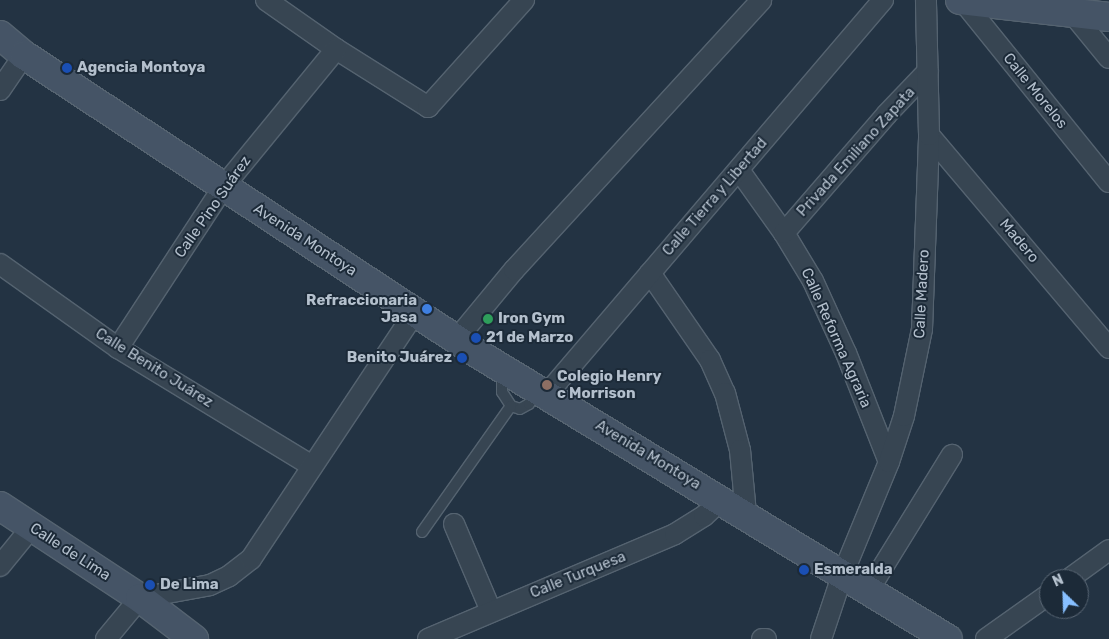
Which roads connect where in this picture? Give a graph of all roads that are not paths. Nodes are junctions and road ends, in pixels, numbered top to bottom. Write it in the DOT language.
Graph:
graph roads {
  1 [pos="266,0"];
  2 [pos="524,0"];
  3 [pos="761,0"];
  4 [pos="883,0"];
  5 [pos="926,0"];
  6 [pos="961,0"];
  7 [pos="1072,13"];
  8 [pos="1109,17"];
  9 [pos="0,35"];
  10 [pos="336,49"];
  11 [pos="24,55"];
  12 [pos="1109,58"];
  13 [pos="928,71"];
  14 [pos="0,90"];
  15 [pos="929,135"];
  16 [pos="739,170"];
  17 [pos="1109,182"];
  18 [pos="224,186"];
  19 [pos="784,233"];
  20 [pos="0,264"];
  21 [pos="650,273"];
  22 [pos="415,312"];
  23 [pos="456,340"];
  24 [pos="118,348"];
  25 [pos="1109,348"];
  26 [pos="502,367"];
  27 [pos="542,391"];
  28 [pos="511,406"];
  29 [pos="952,455"];
  30 [pos="889,462"];
  31 [pos="312,466"];
  32 [pos="722,500"];
  33 [pos="0,506"];
  34 [pos="746,514"];
  35 [pos="454,524"];
  36 [pos="31,528"];
  37 [pos="422,532"];
  38 [pos="1109,550"];
  39 [pos="0,566"];
  40 [pos="1083,569"];
  41 [pos="842,576"];
  42 [pos="868,591"];
  43 [pos="140,598"];
  44 [pos="1039,601"];
  45 [pos="491,611"];
  46 [pos="106,639"];
  47 [pos="194,639"];
  48 [pos="428,639"];
  49 [pos="821,639"];
  50 [pos="948,639"];
  51 [pos="986,639"];
  1 -- 10 [label="street"];
  2 -- 10 [label="street"];
  3 -- 23 [label="street"];
  4 -- 16 [label="street, Calle Tierra y Libertad"];
  5 -- 13 [label="street, Calle Madero"];
  6 -- 7 [label="main road"];
  6 -- 17 [label="street, Calle Morelos"];
  7 -- 8 [label="main road"];
  7 -- 12 [label="street"];
  9 -- 11 [label="main road, Avenida Montoya"];
  10 -- 18 [label="street, Calle Pino Suárez"];
  11 -- 14 [label="street"];
  11 -- 18 [label="main road, Avenida Montoya"];
  13 -- 15 [label="street, Calle Madero"];
  13 -- 19 [label="street, Privada Emiliano Zapata"];
  15 -- 25 [label="street, Madero"];
  15 -- 30 [label="street, Calle Madero"];
  16 -- 19 [label="street, Calle Reforma Agraria"];
  16 -- 21 [label="street, Calle Tierra y Libertad"];
  18 -- 22 [label="main road, Avenida Montoya"];
  18 -- 24 [label="street, Calle Pino Suárez"];
  19 -- 30 [label="street, Calle Reforma Agraria"];
  20 -- 24 [label="street, Calle Benito Juárez"];
  21 -- 27 [label="street, Calle Tierra y Libertad"];
  21 -- 34 [label="street"];
  22 -- 23 [label="main road, Avenida Montoya"];
  22 -- 31 [label="street"];
  23 -- 26 [label="main road, Avenida Montoya"];
  24 -- 31 [label="street, Calle Benito Juárez"];
  26 -- 27 [label="main road, Avenida Montoya"];
  26 -- 28 [label="lane"];
  27 -- 28 [label="lane"];
  27 -- 32 [label="main road, Avenida Montoya"];
  28 -- 37 [label="lane"];
  29 -- 42 [label="street"];
  30 -- 41 [label="street, Calle Madero"];
  31 -- 43 [label="street"];
  32 -- 34 [label="main road, Avenida Montoya"];
  32 -- 45 [label="street, Calle Turquesa"];
  33 -- 36 [label="main road, Calle de Lima"];
  34 -- 41 [label="main road, Avenida Montoya"];
  35 -- 45 [label="street"];
  36 -- 39 [label="street"];
  36 -- 43 [label="main road, Calle de Lima"];
  38 -- 40 [label="street"];
  41 -- 42 [label="main road, Avenida Montoya"];
  41 -- 49 [label="street, Calle Madero"];
  42 -- 50 [label="main road, Avenida Montoya"];
  43 -- 46 [label="street"];
  43 -- 47 [label="main road, Calle de Lima"];
  44 -- 51 [label="street"];
  45 -- 48 [label="street, Calle Turquesa"];
}
